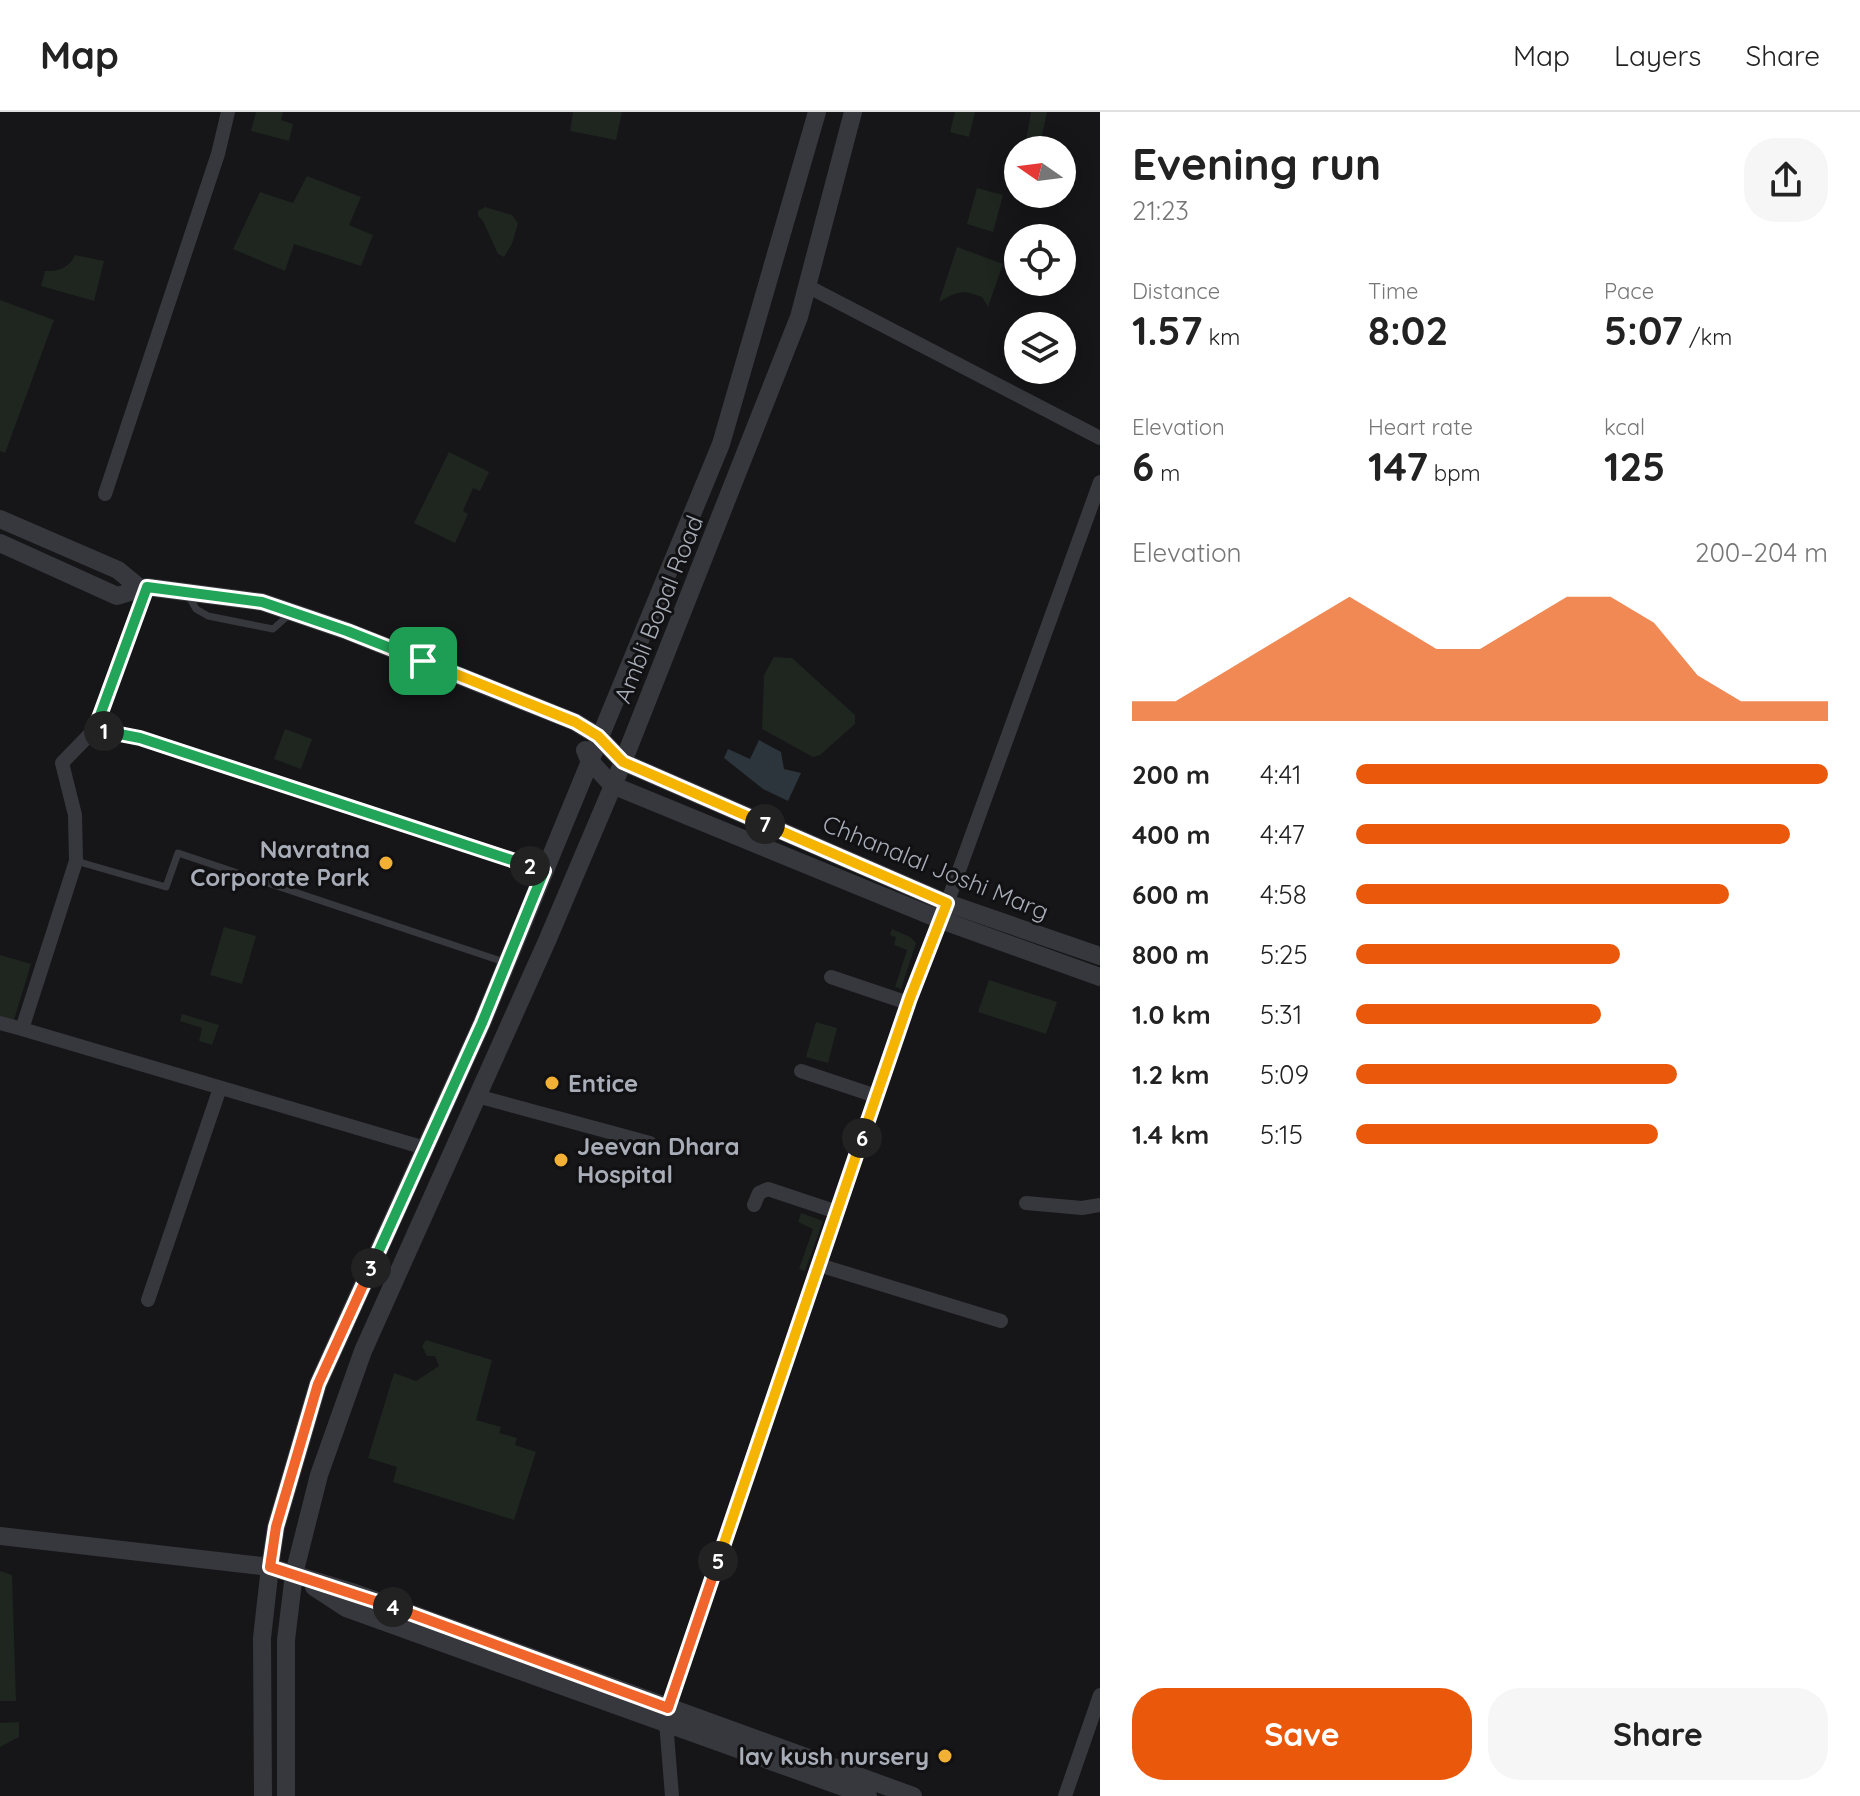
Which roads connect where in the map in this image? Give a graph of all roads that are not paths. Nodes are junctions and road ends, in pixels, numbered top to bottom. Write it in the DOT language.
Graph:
graph roads {
  1 [pos="228,112"];
  2 [pos="817,112"];
  3 [pos="853,112"];
  4 [pos="807,286"];
  5 [pos="1100,438"];
  6 [pos="1100,482"];
  7 [pos="105,494"];
  8 [pos="0,519"];
  9 [pos="0,543"];
  10 [pos="144,588"];
  11 [pos="575,722"];
  12 [pos="95,729"];
  13 [pos="598,736"];
  14 [pos="589,760"];
  15 [pos="623,762"];
  16 [pos="612,785"];
  17 [pos="76,861"];
  18 [pos="544,871"];
  19 [pos="944,912"];
  20 [pos="1100,956"];
  21 [pos="507,963"];
  22 [pos="831,977"];
  23 [pos="1100,977"];
  24 [pos="908,1003"];
  25 [pos="0,1023"];
  26 [pos="22,1029"];
  27 [pos="801,1071"];
  28 [pos="220,1088"];
  29 [pos="477,1096"];
  30 [pos="876,1096"];
  31 [pos="650,1143"];
  32 [pos="425,1148"];
  33 [pos="1026,1203"];
  34 [pos="754,1205"];
  35 [pos="1100,1205"];
  36 [pos="837,1212"];
  37 [pos="819,1265"];
  38 [pos="148,1300"];
  39 [pos="1001,1321"];
  40 [pos="0,1536"];
  41 [pos="270,1567"];
  42 [pos="294,1574"];
  43 [pos="1100,1698"];
  44 [pos="667,1715"];
  45 [pos="263,1796"];
  46 [pos="286,1796"];
  47 [pos="672,1796"];
  48 [pos="868,1796"];
  49 [pos="913,1796"];
  50 [pos="1065,1796"];
  1 -- 7 [label="street"];
  2 -- 13 [label="street, Ambli Bopal Road"];
  3 -- 4 [label="street, Ambli Bopal Road"];
  4 -- 5 [label="street"];
  4 -- 15 [label="street, Ambli Bopal Road"];
  6 -- 19 [label="street"];
  8 -- 10 [label="street"];
  9 -- 10 [label="street"];
  10 -- 11 [label="street"];
  10 -- 12 [label="street"];
  11 -- 13 [label="street"];
  11 -- 14 [label="street"];
  12 -- 17 [label="street"];
  12 -- 18 [label="lane"];
  13 -- 14 [label="street, Ambli Bopal Road"];
  13 -- 15 [label="street"];
  14 -- 16 [label="street"];
  14 -- 18 [label="street, Ambli Bopal Road"];
  15 -- 16 [label="street, Ambli Bopal Road"];
  15 -- 19 [label="street, Chhanalal Joshi Marg"];
  16 -- 19 [label="street, Chhanalal Joshi Marg"];
  16 -- 29 [label="street, Ambli Bopal Road"];
  17 -- 21 [label="lane"];
  17 -- 26 [label="street"];
  18 -- 21 [label="street, Ambli Bopal Road"];
  19 -- 20 [label="street, Chhanalal Joshi Marg"];
  19 -- 23 [label="street, Chhanalal Joshi Marg"];
  19 -- 24 [label="street"];
  21 -- 32 [label="street, Ambli Bopal Road"];
  22 -- 24 [label="street"];
  24 -- 30 [label="street"];
  25 -- 26 [label="street"];
  26 -- 28 [label="street"];
  27 -- 30 [label="street"];
  28 -- 32 [label="street"];
  28 -- 38 [label="street"];
  29 -- 31 [label="street"];
  29 -- 42 [label="street, Ambli Bopal Road"];
  30 -- 36 [label="street"];
  32 -- 41 [label="street, Ambli Bopal Road"];
  33 -- 35 [label="street"];
  34 -- 36 [label="street"];
  36 -- 37 [label="street"];
  37 -- 39 [label="street"];
  37 -- 44 [label="street"];
  40 -- 41 [label="street"];
  41 -- 42 [label="street"];
  41 -- 45 [label="street, Ambli Bopal Road"];
  42 -- 44 [label="street"];
  42 -- 46 [label="street, Ambli Bopal Road"];
  43 -- 50 [label="street"];
  44 -- 47 [label="street"];
  44 -- 48 [label="street"];
  44 -- 49 [label="street"];
}
